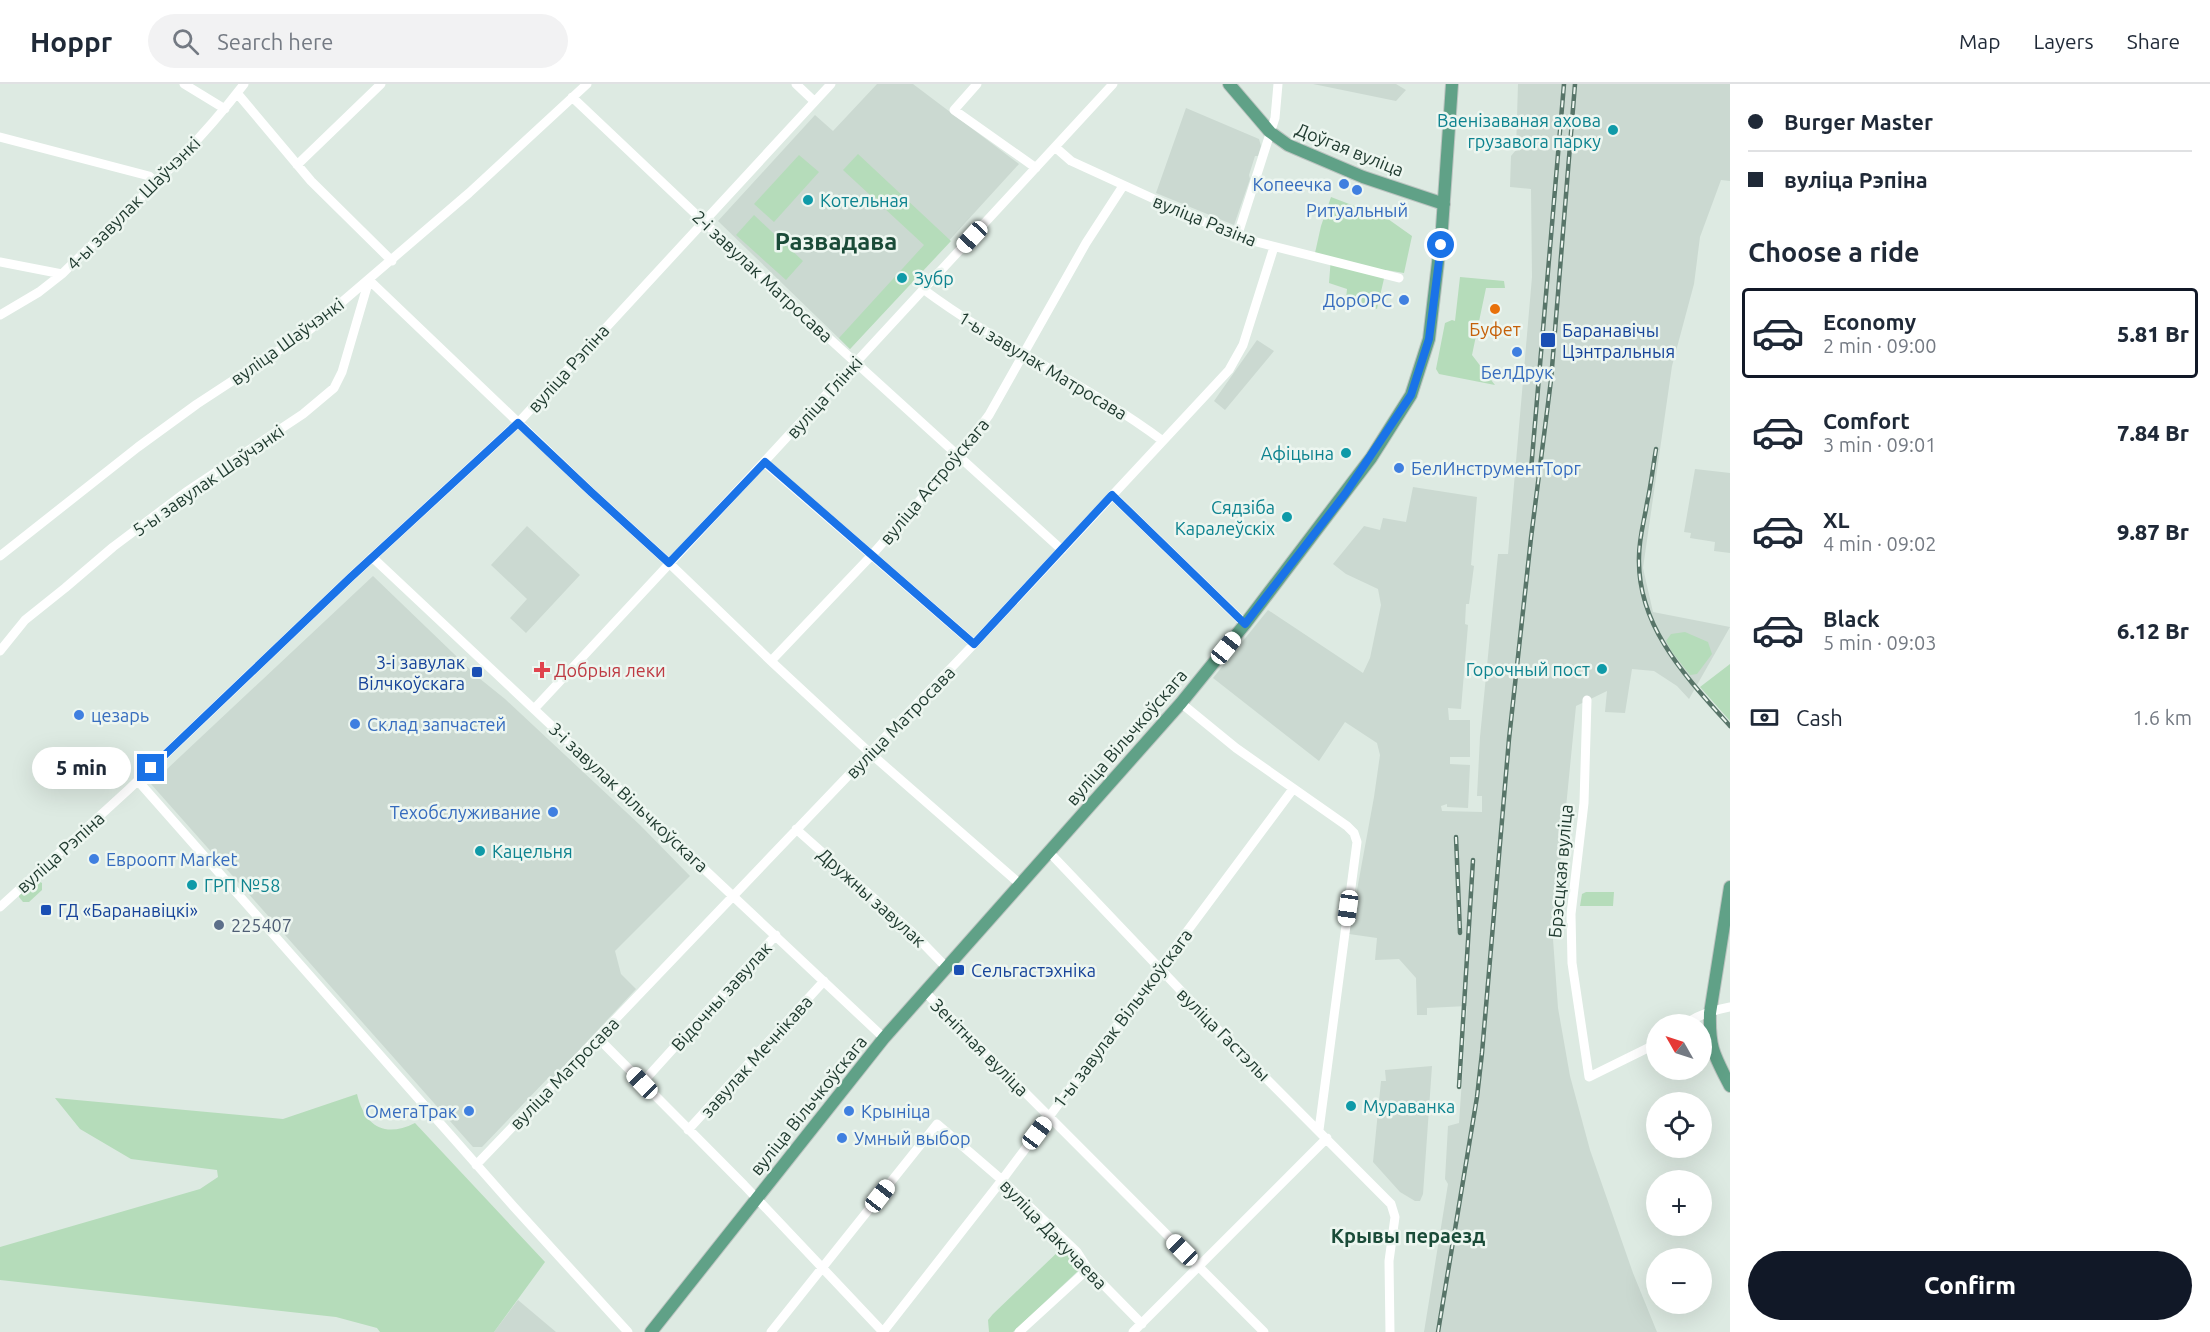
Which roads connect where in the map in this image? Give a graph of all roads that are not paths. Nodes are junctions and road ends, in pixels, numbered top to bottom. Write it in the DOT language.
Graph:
graph roads {
  1 [pos="184,84"];
  2 [pos="244,84"];
  3 [pos="381,84"];
  4 [pos="587,84"];
  5 [pos="796,84"];
  6 [pos="831,84"];
  7 [pos="977,84"];
  8 [pos="1113,84"];
  9 [pos="1229,84"];
  10 [pos="1278,84"];
  11 [pos="1452,84"];
  12 [pos="237,93"];
  13 [pos="572,97"];
  14 [pos="814,101"];
  15 [pos="225,109"];
  16 [pos="1270,132"];
  17 [pos="0,137"];
  18 [pos="1055,147"];
  19 [pos="297,165"];
  20 [pos="1036,168"];
  21 [pos="156,182"];
  22 [pos="1123,186"];
  23 [pos="1444,204"];
  24 [pos="703,221"];
  25 [pos="1237,237"];
  26 [pos="1274,247"];
  27 [pos="392,261"];
  28 [pos="0,262"];
  29 [pos="62,274"];
  30 [pos="1399,278"];
  31 [pos="369,280"];
  32 [pos="923,289"];
  33 [pos="0,315"];
  34 [pos="1022,354"];
  35 [pos="856,362"];
  36 [pos="518,423"];
  37 [pos="1163,441"];
  38 [pos="959,456"];
  39 [pos="765,462"];
  40 [pos="1112,495"];
  41 [pos="1062,550"];
  42 [pos="0,556"];
  43 [pos="871,556"];
  44 [pos="372,557"];
  45 [pos="669,563"];
  46 [pos="1245,624"];
  47 [pos="974,644"];
  48 [pos="0,651"];
  49 [pos="771,661"];
  50 [pos="1587,700"];
  51 [pos="1181,703"];
  52 [pos="535,708"];
  53 [pos="870,753"];
  54 [pos="138,781"];
  55 [pos="1293,789"];
  56 [pos="796,829"];
  57 [pos="1049,852"];
  58 [pos="1020,885"];
  59 [pos="1730,887"];
  60 [pos="733,895"];
  61 [pos="0,907"];
  62 [pos="776,935"];
  63 [pos="946,968"];
  64 [pos="1159,969"];
  65 [pos="824,981"];
  66 [pos="925,992"];
  67 [pos="1730,1007"];
  68 [pos="1710,1013"];
  69 [pos="598,1038"];
  70 [pos="884,1038"];
  71 [pos="1646,1049"];
  72 [pos="642,1083"];
  73 [pos="1730,1086"];
  74 [pos="1049,1118"];
  75 [pos="688,1130"];
  76 [pos="1319,1130"];
  77 [pos="1328,1138"];
  78 [pos="476,1165"];
  79 [pos="1002,1180"];
  80 [pos="756,1198"];
  81 [pos="823,1267"];
  82 [pos="1199,1267"];
  83 [pos="1088,1269"];
  84 [pos="1136,1330"];
  85 [pos="628,1332"];
  86 [pos="651,1332"];
  87 [pos="771,1332"];
  88 [pos="883,1332"];
  89 [pos="1019,1332"];
  90 [pos="1264,1332"];
  91 [pos="1390,1332"];
  1 -- 15 [label="street"];
  2 -- 12 [label="street, 4-ы завулак Шаўчэнкі"];
  3 -- 19 [label="street"];
  4 -- 13 [label="street, вуліца Шаўчэнкі"];
  5 -- 14 [label="street"];
  6 -- 14 [label="street, вуліца Рэпіна"];
  7 -- 20 [label="street"];
  8 -- 18 [label="street, вуліца Глінкі"];
  9 -- 16 [label="main road, Доўгая вуліца"];
  10 -- 16 [label="street"];
  11 -- 23 [label="main road, вуліца Вільчкоўскага"];
  12 -- 15 [label="street, 4-ы завулак Шаўчэнкі"];
  12 -- 19 [label="street"];
  13 -- 24 [label="street, 2-і завулак Матросава"];
  13 -- 27 [label="street, вуліца Шаўчэнкі"];
  14 -- 24 [label="street, вуліца Рэпіна"];
  15 -- 21 [label="street, 4-ы завулак Шаўчэнкі"];
  16 -- 23 [label="main road, Доўгая вуліца"];
  16 -- 25 [label="street"];
  17 -- 21 [label="street"];
  18 -- 20 [label="street, вуліца Глінкі"];
  18 -- 22 [label="street, вуліца Разіна"];
  19 -- 27 [label="street"];
  20 -- 32 [label="street, вуліца Глінкі"];
  21 -- 29 [label="street, 4-ы завулак Шаўчэнкі"];
  22 -- 25 [label="street, вуліца Разіна"];
  22 -- 34 [label="street, вуліца Астроўскага"];
  23 -- 46 [label="main road, вуліца Вільчкоўскага"];
  24 -- 35 [label="street, 2-і завулак Матросава"];
  24 -- 36 [label="street, вуліца Рэпіна"];
  25 -- 26 [label="street, вуліца Разіна"];
  26 -- 30 [label="street, вуліца Разіна"];
  26 -- 37 [label="street, вуліца Матросава"];
  27 -- 31 [label="street, вуліца Шаўчэнкі"];
  28 -- 29 [label="street, 4-ы завулак Шаўчэнкі"];
  29 -- 33 [label="street"];
  31 -- 36 [label="street"];
  31 -- 42 [label="street, вуліца Шаўчэнкі"];
  31 -- 48 [label="street, 5-ы завулак Шаўчэнкі"];
  32 -- 34 [label="street, 1-ы завулак Матросава"];
  32 -- 35 [label="street, вуліца Глінкі"];
  34 -- 37 [label="street, 1-ы завулак Матросава"];
  34 -- 38 [label="street, вуліца Астроўскага"];
  35 -- 38 [label="street, 2-і завулак Матросава"];
  35 -- 39 [label="street, вуліца Глінкі"];
  36 -- 44 [label="street, вуліца Рэпіна"];
  36 -- 45 [label="street"];
  37 -- 40 [label="street, вуліца Матросава"];
  38 -- 41 [label="street, 2-і завулак Матросава"];
  38 -- 43 [label="street, вуліца Астроўскага"];
  39 -- 43 [label="street"];
  39 -- 45 [label="street, вуліца Глінкі"];
  40 -- 41 [label="street, вуліца Матросава"];
  40 -- 46 [label="street"];
  41 -- 47 [label="street, вуліца Матросава"];
  43 -- 47 [label="street"];
  43 -- 49 [label="street, вуліца Астроўскага"];
  44 -- 52 [label="street, 3-і завулак Вільчкоўскага"];
  44 -- 54 [label="street, вуліца Рэпіна"];
  45 -- 49 [label="street"];
  45 -- 52 [label="street, вуліца Глінкі"];
  46 -- 51 [label="main road, вуліца Вільчкоўскага"];
  47 -- 53 [label="street, вуліца Матросава"];
  49 -- 53 [label="street"];
  50 -- 71 [label="street, Брэсцкая вуліца"];
  51 -- 55 [label="street"];
  51 -- 57 [label="main road, вуліца Вільчкоўскага"];
  52 -- 60 [label="street, 3-і завулак Вільчкоўскага"];
  53 -- 56 [label="street, вуліца Матросава"];
  53 -- 58 [label="street"];
  54 -- 61 [label="street, вуліца Рэпіна"];
  54 -- 78 [label="street"];
  55 -- 64 [label="street, 1-ы завулак Вільчкоўскага"];
  55 -- 76 [label="street"];
  56 -- 60 [label="street, вуліца Матросава"];
  56 -- 63 [label="street, Дружны завулак"];
  57 -- 58 [label="main road, вуліца Вільчкоўскага"];
  57 -- 64 [label="street, вуліца Гастэлы"];
  58 -- 63 [label="main road, вуліца Вільчкоўскага"];
  59 -- 68 [label="main road"];
  60 -- 62 [label="street, 3-і завулак Вільчкоўскага"];
  60 -- 69 [label="street, вуліца Матросава"];
  62 -- 65 [label="street, 3-і завулак Вільчкоўскага"];
  62 -- 72 [label="street, Відочны завулак"];
  63 -- 66 [label="main road, вуліца Вільчкоўскага"];
  64 -- 74 [label="street, 1-ы завулак Вільчкоўскага"];
  64 -- 76 [label="street, вуліца Гастэлы"];
  65 -- 70 [label="street, 3-і завулак Вільчкоўскага"];
  65 -- 75 [label="street, завулак Мечнікава"];
  66 -- 70 [label="main road, вуліца Вільчкоўскага"];
  66 -- 74 [label="street, Зенітная вуліца"];
  67 -- 68 [label="street"];
  68 -- 73 [label="main road"];
  69 -- 72 [label="street"];
  69 -- 78 [label="street, вуліца Матросава"];
  70 -- 80 [label="main road, вуліца Вільчкоўскага"];
  72 -- 75 [label="street"];
  74 -- 79 [label="street, 1-ы завулак Вільчкоўскага"];
  74 -- 82 [label="street, Зенітная вуліца"];
  75 -- 80 [label="street"];
  76 -- 77 [label="street, вуліца Гастэлы"];
  77 -- 82 [label="street"];
  77 -- 91 [label="street, вуліца Гастэлы"];
  78 -- 85 [label="street"];
  79 -- 81 [label="street, вуліца Дакучаева"];
  79 -- 83 [label="street, вуліца Дакучаева"];
  79 -- 88 [label="street, 1-ы завулак Вільчкоўскага"];
  80 -- 81 [label="street"];
  80 -- 86 [label="main road, вуліца Вільчкоўскага"];
  81 -- 87 [label="street"];
  81 -- 88 [label="street"];
  82 -- 84 [label="street"];
  82 -- 90 [label="street, Зенітная вуліца"];
  83 -- 84 [label="street, вуліца Дакучаева"];
  83 -- 89 [label="street"];
}
